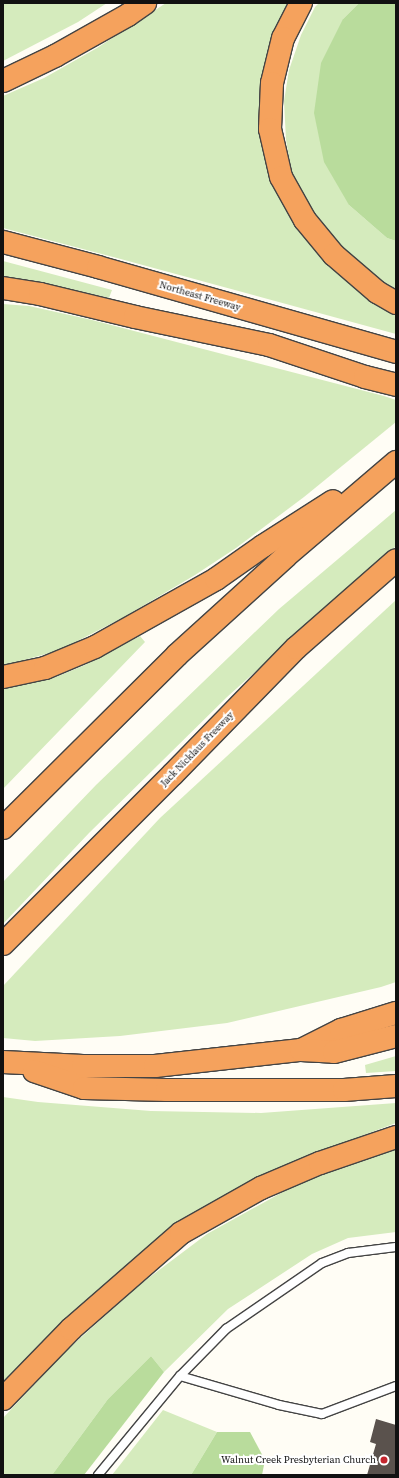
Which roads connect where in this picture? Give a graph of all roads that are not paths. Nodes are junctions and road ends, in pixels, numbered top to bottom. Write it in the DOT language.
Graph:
graph roads {
  1 [pos="145,3"];
  2 [pos="300,3"];
  3 [pos="3,81"];
  4 [pos="3,242"];
  5 [pos="3,288"];
  6 [pos="396,303"];
  7 [pos="396,352"];
  8 [pos="396,385"];
  9 [pos="395,463"];
  10 [pos="396,560"];
  11 [pos="3,677"];
  12 [pos="3,828"];
  13 [pos="3,944"];
  14 [pos="396,1013"];
  15 [pos="396,1036"];
  16 [pos="301,1050"];
  17 [pos="6,1063"];
  18 [pos="396,1086"];
  19 [pos="396,1137"];
  20 [pos="396,1247"];
  21 [pos="180,1376"];
  22 [pos="396,1386"];
  23 [pos="3,1399"];
  24 [pos="98,1475"];
  1 -- 3 [label="highway"];
  2 -- 6 [label="highway"];
  4 -- 7 [label="highway, Northeast Freeway"];
  5 -- 8 [label="highway"];
  9 -- 11 [label="highway"];
  9 -- 12 [label="highway"];
  10 -- 13 [label="highway, Jack Nicklaus Freeway"];
  14 -- 16 [label="highway"];
  15 -- 16 [label="highway"];
  16 -- 17 [label="highway"];
  17 -- 18 [label="highway"];
  19 -- 23 [label="highway"];
  20 -- 21 [label="lane"];
  21 -- 22 [label="lane"];
  21 -- 24 [label="lane"];
}
